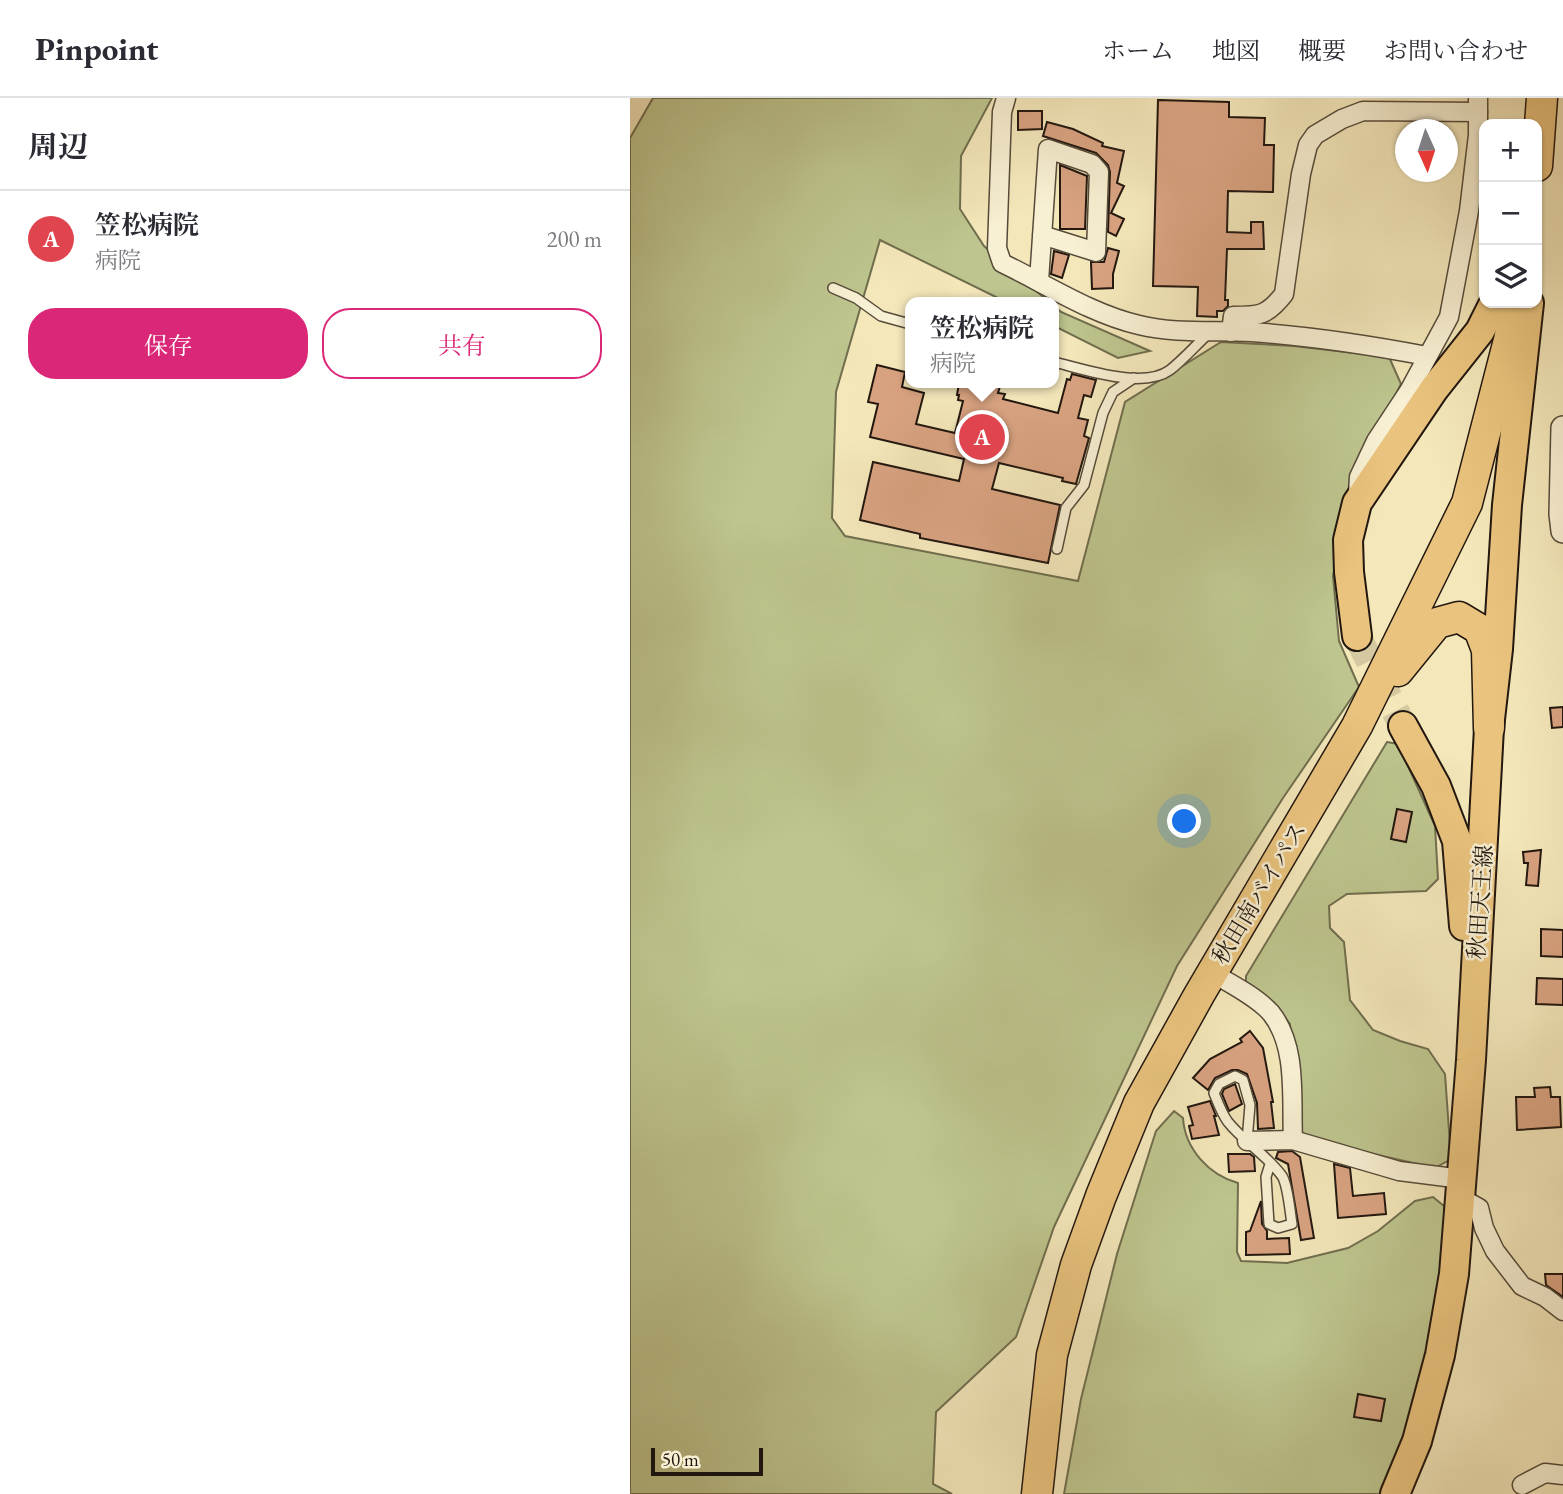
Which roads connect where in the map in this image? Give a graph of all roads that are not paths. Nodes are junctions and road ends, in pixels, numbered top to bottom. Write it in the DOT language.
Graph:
graph roads {
  1 [pos="1006,98"];
  2 [pos="1540,98"];
  3 [pos="1478,105"];
  4 [pos="1534,119"];
  5 [pos="1539,119"];
  6 [pos="1042,235"];
  7 [pos="1039,281"];
  8 [pos="834,288"];
  9 [pos="1492,308"];
  10 [pos="1515,308"];
  11 [pos="1528,308"];
  12 [pos="905,323"];
  13 [pos="1231,332"];
  14 [pos="1209,333"];
  15 [pos="1427,356"];
  16 [pos="1059,363"];
  17 [pos="1134,378"];
  18 [pos="1563,428"];
  19 [pos="1357,503"];
  20 [pos="1563,531"];
  21 [pos="1057,550"];
  22 [pos="1357,636"];
  23 [pos="1357,726"];
  24 [pos="1403,726"];
  25 [pos="1489,728"];
  26 [pos="1212,973"];
  27 [pos="1472,1020"];
  28 [pos="1293,1140"];
  29 [pos="1247,1141"];
  30 [pos="1270,1164"];
  31 [pos="1461,1189"];
  32 [pos="1563,1311"];
  33 [pos="1563,1475"];
  34 [pos="1522,1485"];
  35 [pos="1037,1494"];
  36 [pos="1395,1494"];
  1 -- 7 [label="street"];
  2 -- 4 [label="main road"];
  2 -- 5 [label="highway"];
  3 -- 13 [label="street"];
  3 -- 15 [label="street"];
  6 -- 6 [label="street"];
  6 -- 7 [label="street"];
  7 -- 14 [label="street"];
  8 -- 12 [label="lane"];
  9 -- 19 [label="main road"];
  10 -- 23 [label="highway, 秋田南バイパス"];
  11 -- 25 [label="main road, 秋田天王線"];
  13 -- 14 [label="street"];
  13 -- 15 [label="street"];
  14 -- 17 [label="lane"];
  15 -- 19 [label="street"];
  16 -- 17 [label="lane"];
  17 -- 21 [label="lane"];
  18 -- 20 [label="street"];
  19 -- 22 [label="main road"];
  23 -- 25 [label="highway"];
  23 -- 26 [label="highway, 秋田南バイパス"];
  24 -- 27 [label="main road"];
  25 -- 27 [label="main road, 秋田天王線"];
  26 -- 28 [label="street"];
  26 -- 35 [label="highway, 秋田南バイパス"];
  27 -- 31 [label="main road, 秋田天王線"];
  28 -- 29 [label="street"];
  28 -- 31 [label="street"];
  29 -- 29 [label="lane"];
  29 -- 30 [label="lane"];
  30 -- 30 [label="lane"];
  31 -- 32 [label="street"];
  31 -- 36 [label="main road, 秋田天王線"];
  33 -- 34 [label="street"];
}
